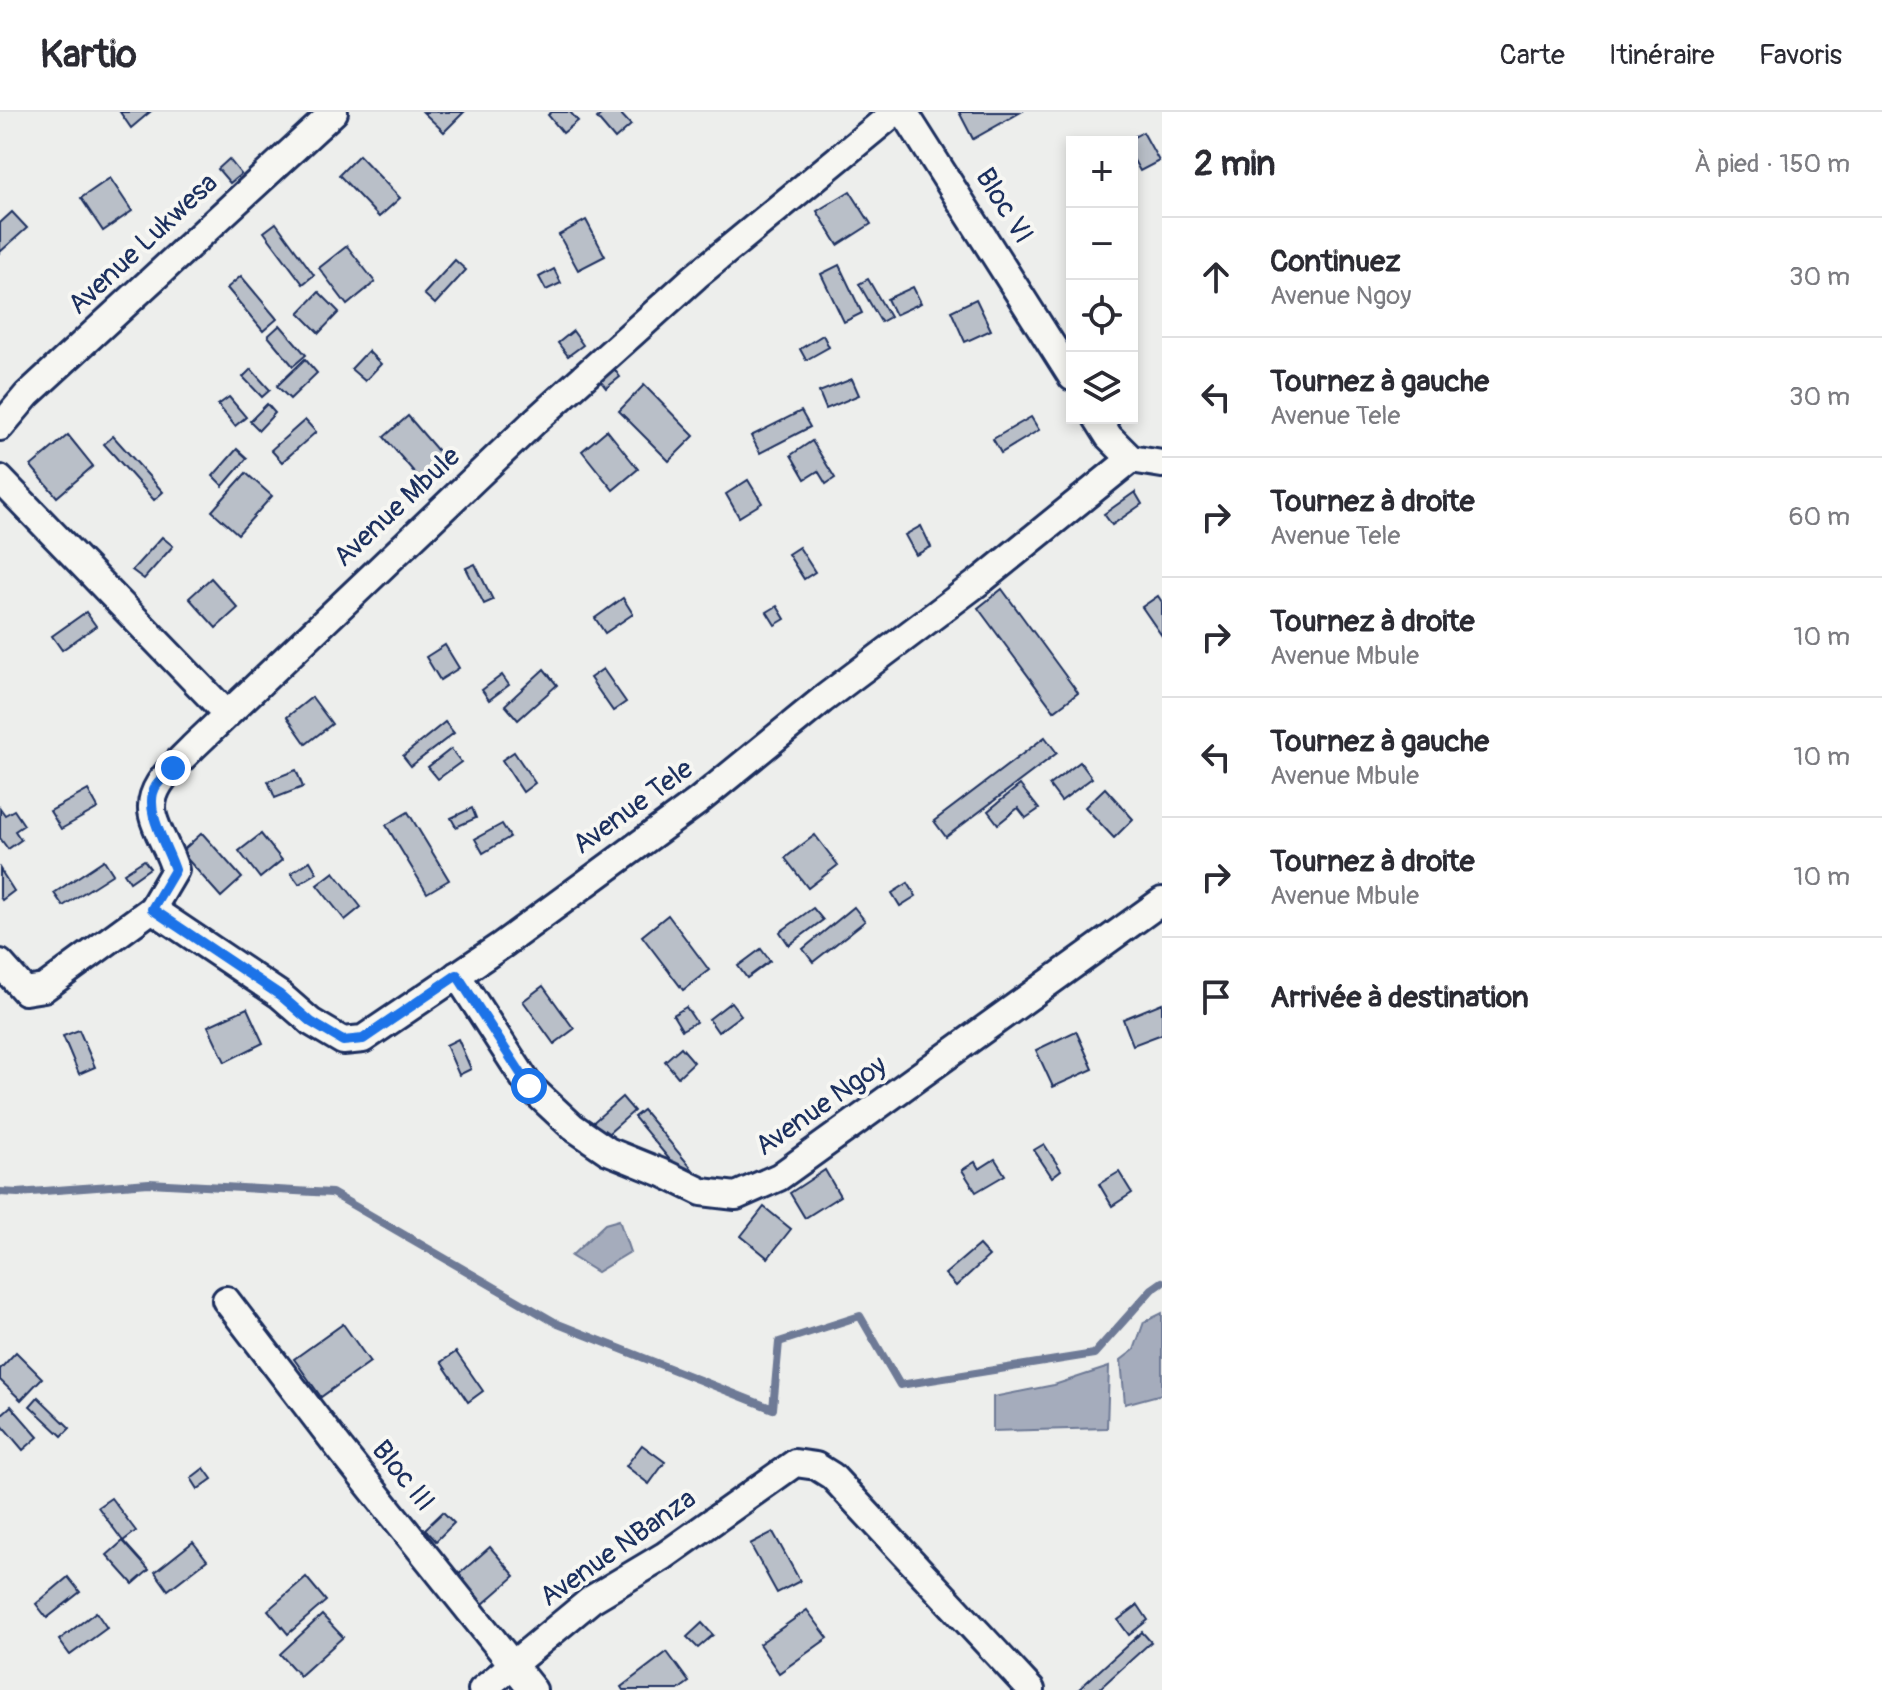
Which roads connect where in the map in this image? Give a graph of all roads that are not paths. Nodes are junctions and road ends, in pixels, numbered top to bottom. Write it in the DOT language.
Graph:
graph roads {
  1 [pos="334,112"];
  2 [pos="895,112"];
  3 [pos="904,112"];
  4 [pos="1066,368"];
  5 [pos="1101,424"];
  6 [pos="0,427"];
  7 [pos="1131,459"];
  8 [pos="1162,464"];
  9 [pos="0,479"];
  10 [pos="226,713"];
  11 [pos="1162,901"];
  12 [pos="152,909"];
  13 [pos="0,963"];
  14 [pos="457,975"];
  15 [pos="226,1300"];
  16 [pos="512,1666"];
  17 [pos="482,1690"];
  18 [pos="533,1690"];
  19 [pos="1031,1690"];
  1 -- 6 [label="street, Avenue Lukwesa"];
  2 -- 10 [label="street, Avenue Mbule"];
  3 -- 4 [label="street, Bloc VI"];
  5 -- 7 [label="street"];
  7 -- 8 [label="street"];
  7 -- 14 [label="street, Avenue Tele"];
  9 -- 10 [label="street"];
  10 -- 12 [label="street, Avenue Mbule"];
  11 -- 14 [label="street, Avenue Ngoy"];
  12 -- 13 [label="street, Avenue Mbule"];
  12 -- 14 [label="street, Avenue Tele"];
  15 -- 16 [label="street, Bloc III"];
  16 -- 17 [label="street, Avenue NBanza"];
  16 -- 18 [label="street, Bloc III"];
  16 -- 19 [label="street, Avenue NBanza"];
}
